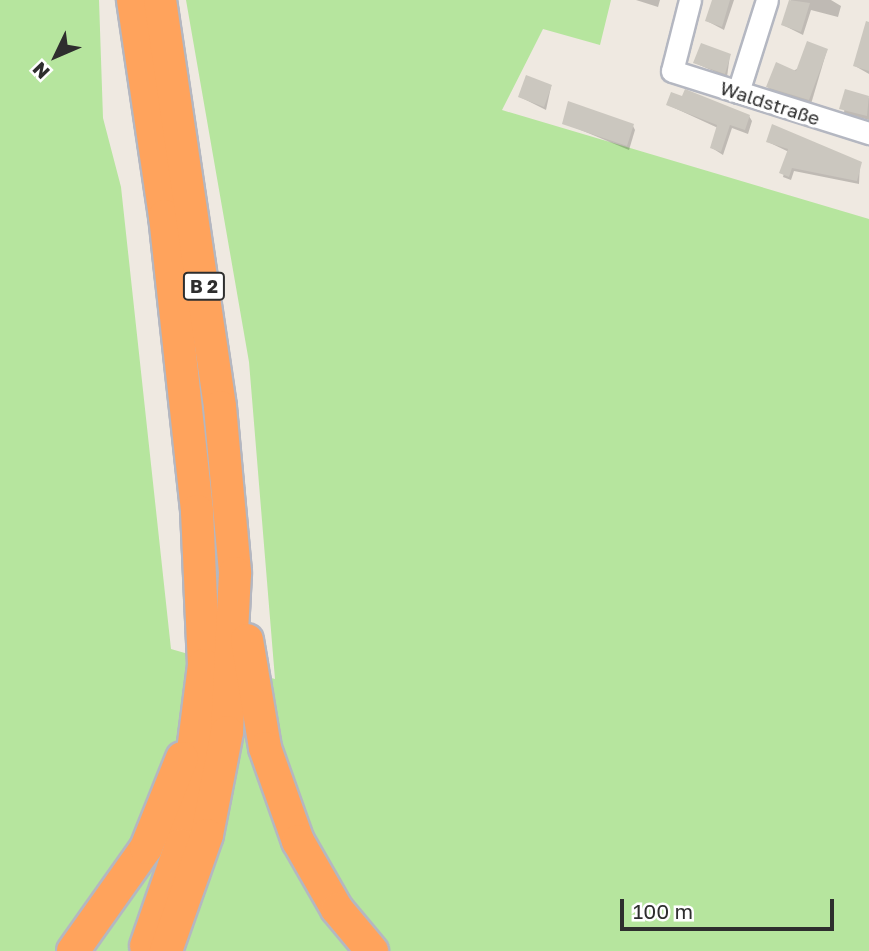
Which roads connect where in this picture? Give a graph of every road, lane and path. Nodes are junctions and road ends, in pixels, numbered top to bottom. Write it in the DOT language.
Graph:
graph roads {
  1 [pos="133,0"];
  2 [pos="160,0"];
  3 [pos="690,0"];
  4 [pos="767,0"];
  5 [pos="738,92"];
  6 [pos="869,133"];
  7 [pos="235,573"];
  8 [pos="204,665"];
  9 [pos="73,951"];
  10 [pos="145,951"];
  11 [pos="166,951"];
  12 [pos="372,951"];
  1 -- 8 [label="highway, B 2"];
  2 -- 7 [label="highway, B 2"];
  3 -- 5 [label="street, Waldstraße"];
  4 -- 5 [label="street"];
  5 -- 6 [label="street, Waldstraße"];
  7 -- 11 [label="highway, B 2"];
  7 -- 12 [label="highway"];
  8 -- 9 [label="highway"];
  8 -- 10 [label="highway, B 2"];
}
